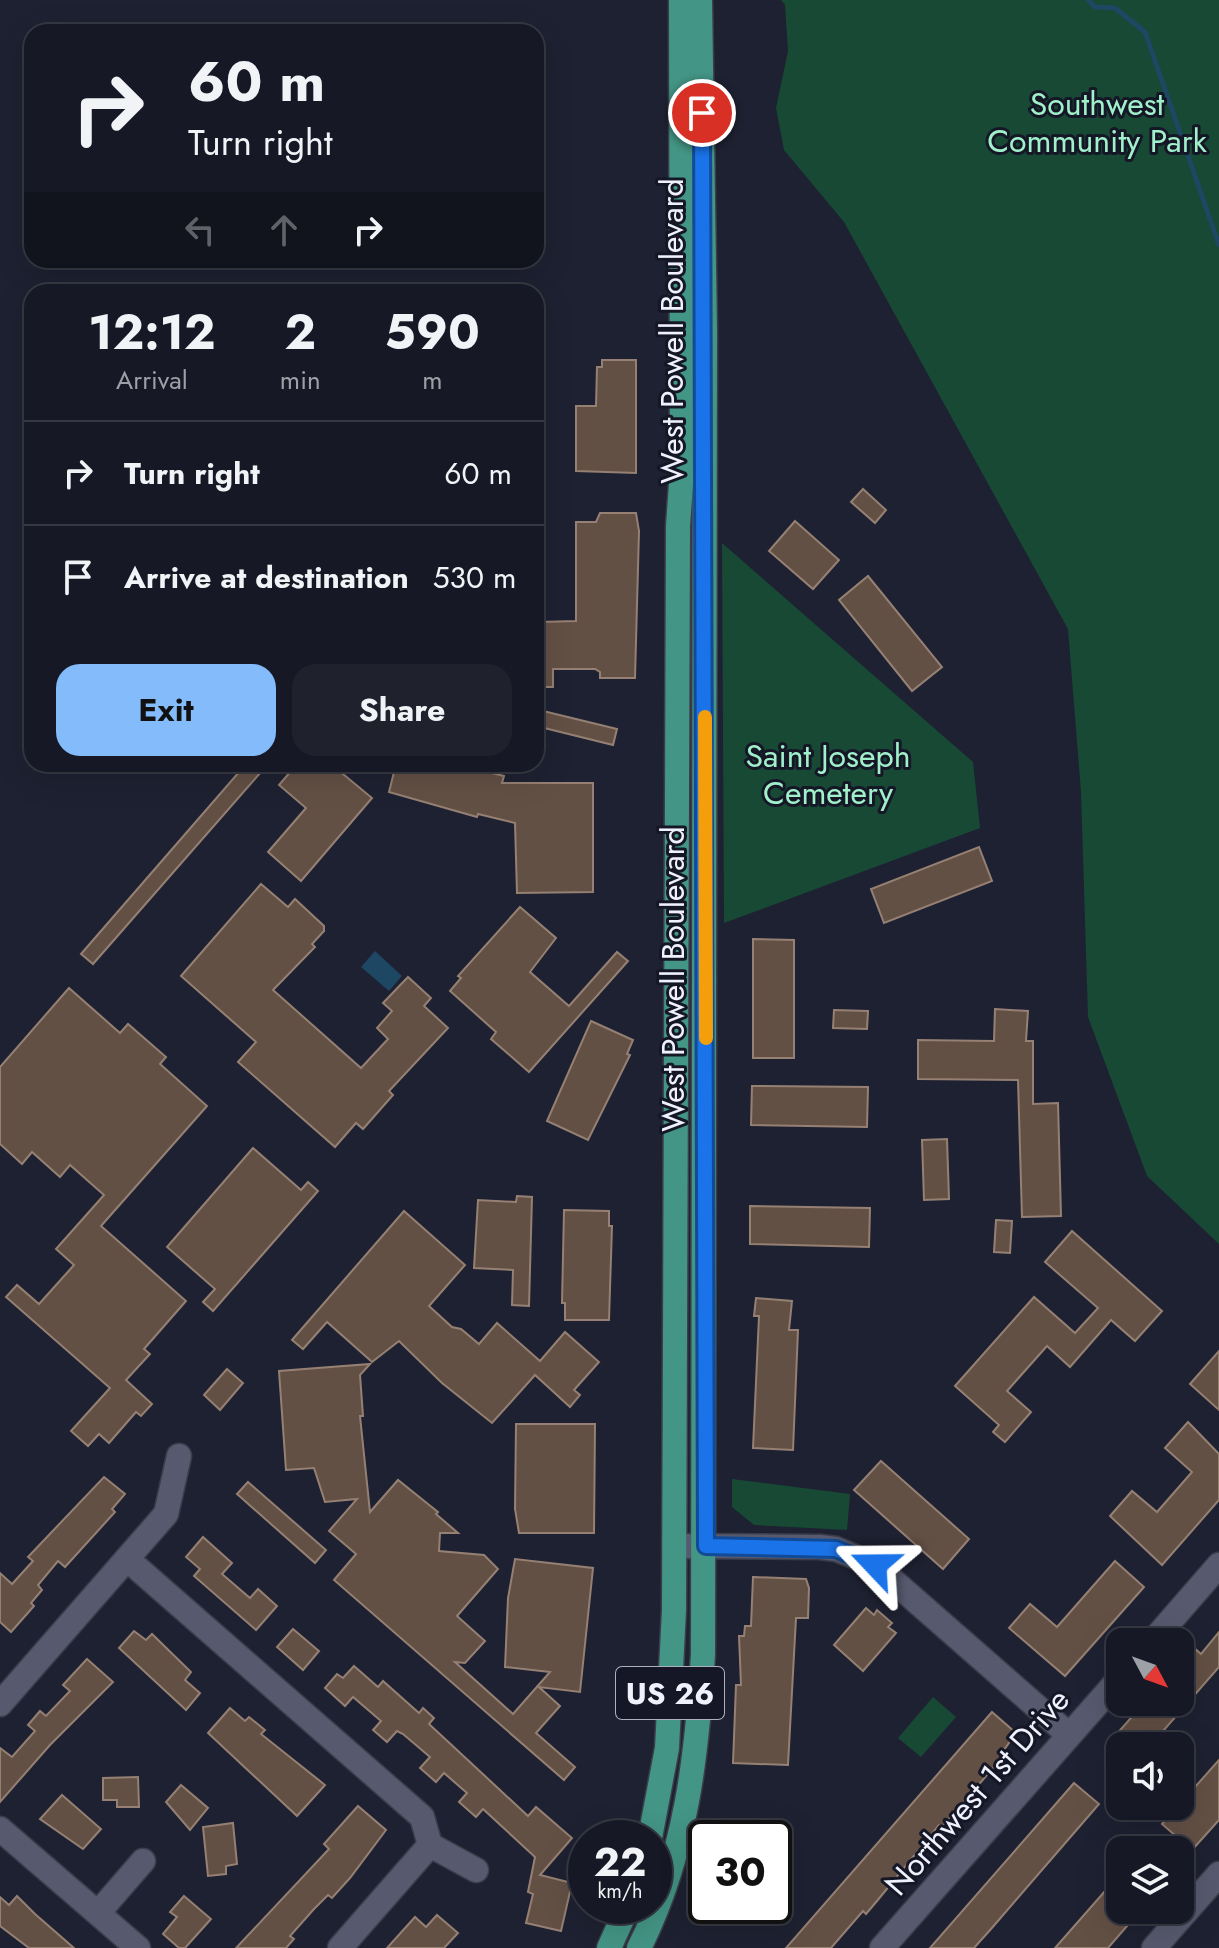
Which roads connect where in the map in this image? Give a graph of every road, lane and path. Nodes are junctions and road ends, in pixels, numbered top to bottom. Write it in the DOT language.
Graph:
graph roads {
  1 [pos="681,0"];
  2 [pos="700,0"];
  3 [pos="179,1456"];
  4 [pos="675,1546"];
  5 [pos="706,1546"];
  6 [pos="127,1559"];
  7 [pos="1219,1565"];
  8 [pos="1164,1628"];
  9 [pos="1106,1694"];
  10 [pos="0,1704"];
  11 [pos="1069,1735"];
  12 [pos="653,1820"];
  13 [pos="0,1829"];
  14 [pos="430,1845"];
  15 [pos="143,1861"];
  16 [pos="476,1870"];
  17 [pos="1219,1874"];
  18 [pos="98,1913"];
  19 [pos="620,1924"];
  20 [pos="886,1947"];
  21 [pos="138,1948"];
  22 [pos="340,1948"];
  23 [pos="609,1948"];
  24 [pos="639,1948"];
  25 [pos="1154,1948"];
  1 -- 4 [label="main road, West Powell Boulevard / US 26"];
  2 -- 5 [label="main road, West Powell Boulevard / US 26"];
  3 -- 6 [label="street"];
  4 -- 5 [label="street"];
  4 -- 12 [label="main road, West Powell Boulevard / US 26"];
  5 -- 11 [label="street"];
  5 -- 24 [label="main road, West Powell Boulevard / US 26"];
  6 -- 10 [label="street"];
  6 -- 14 [label="street"];
  7 -- 8 [label="street"];
  9 -- 11 [label="street, Northwest 1st Drive"];
  11 -- 20 [label="street, Northwest 1st Drive"];
  13 -- 18 [label="street"];
  14 -- 16 [label="street"];
  14 -- 22 [label="street"];
  15 -- 18 [label="street"];
  17 -- 25 [label="street"];
  18 -- 21 [label="street"];
  19 -- 23 [label="main road"];
}
